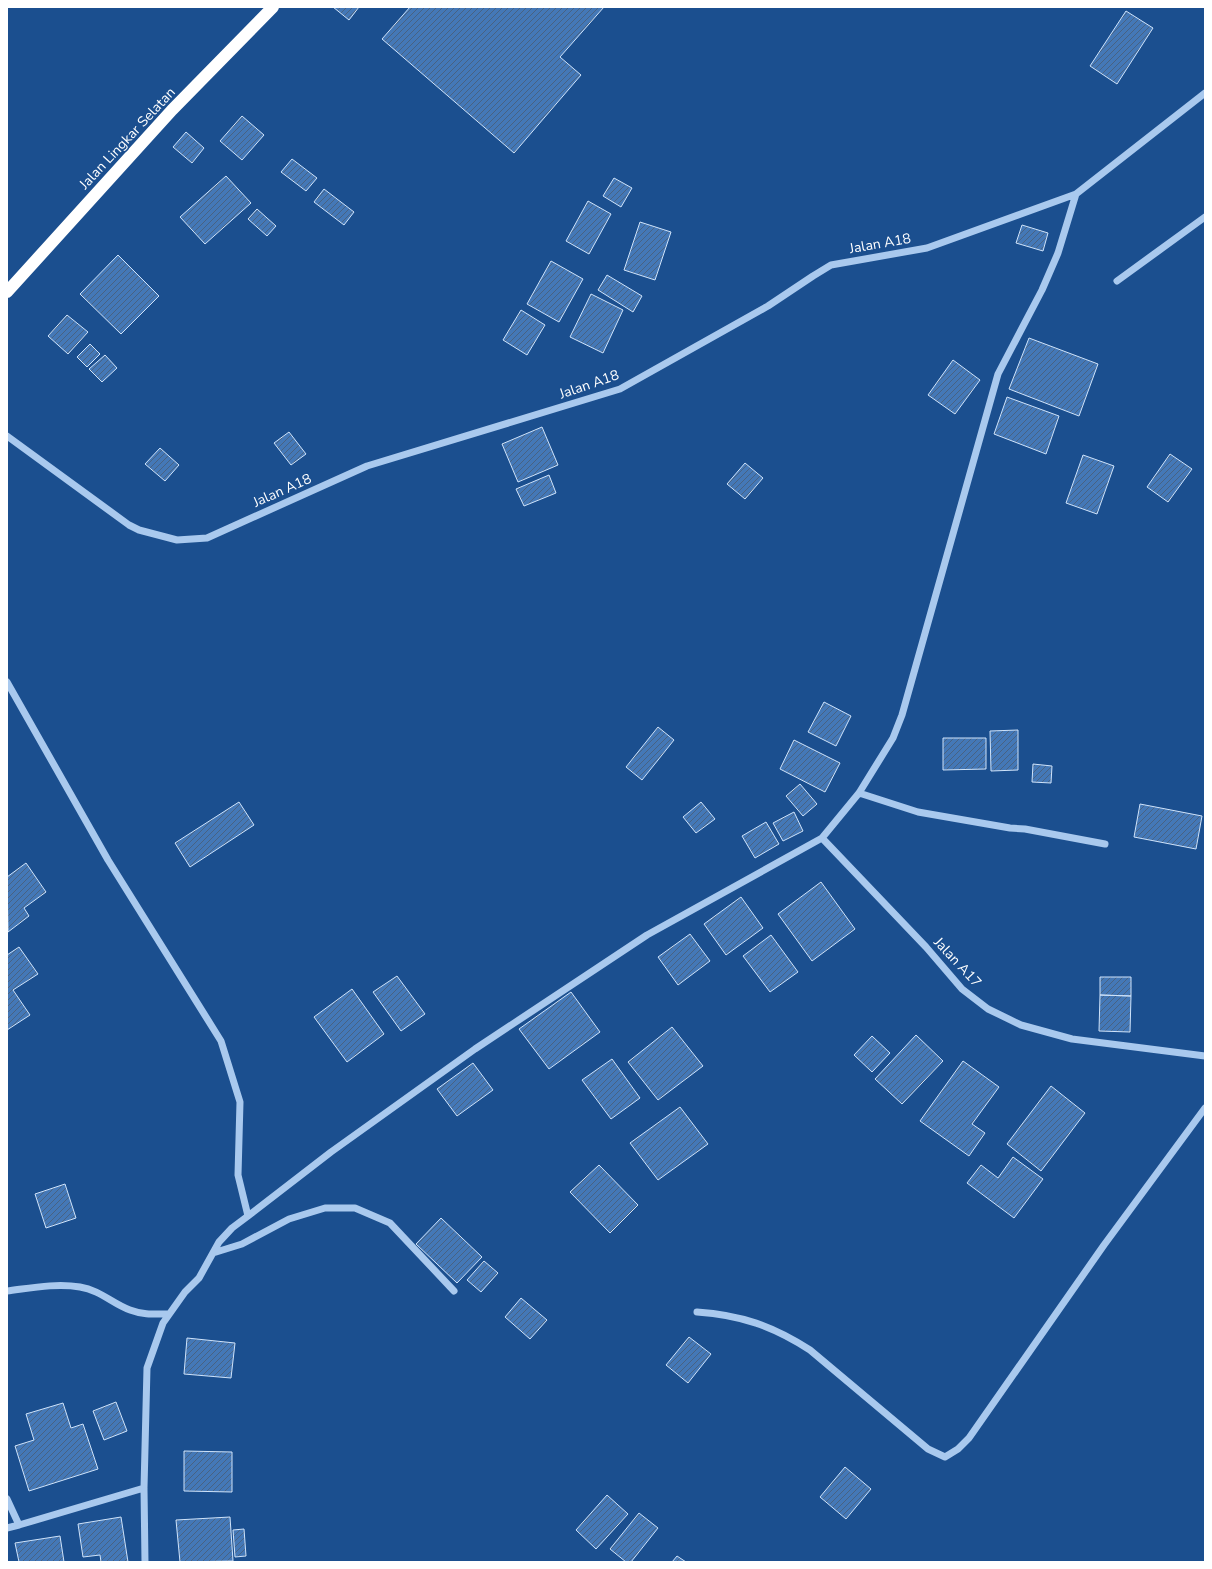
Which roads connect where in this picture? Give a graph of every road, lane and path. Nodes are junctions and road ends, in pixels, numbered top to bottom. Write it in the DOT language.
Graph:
graph roads {
  1 [pos="273,7"];
  2 [pos="1205,93"];
  3 [pos="1076,194"];
  4 [pos="1205,217"];
  5 [pos="1118,281"];
  6 [pos="7,292"];
  7 [pos="7,436"];
  8 [pos="7,682"];
  9 [pos="860,793"];
  10 [pos="822,838"];
  11 [pos="1104,844"];
  12 [pos="1205,1056"];
  13 [pos="1205,1108"];
  14 [pos="248,1216"];
  15 [pos="213,1253"];
  16 [pos="7,1291"];
  17 [pos="454,1291"];
  18 [pos="697,1312"];
  19 [pos="169,1314"];
  20 [pos="144,1488"];
  21 [pos="7,1500"];
  22 [pos="19,1525"];
  23 [pos="7,1528"];
  24 [pos="146,1562"];
  1 -- 6 [label="highway, Jalan Lingkar Selatan"];
  2 -- 3 [label="street, Jalan A18"];
  3 -- 7 [label="street, Jalan A18"];
  3 -- 9 [label="street"];
  4 -- 5 [label="street"];
  8 -- 14 [label="street"];
  9 -- 10 [label="street"];
  9 -- 11 [label="street"];
  10 -- 12 [label="street, Jalan A17"];
  10 -- 14 [label="street"];
  13 -- 18 [label="street"];
  14 -- 15 [label="street"];
  15 -- 17 [label="street"];
  15 -- 19 [label="street"];
  16 -- 19 [label="street"];
  19 -- 20 [label="street"];
  20 -- 22 [label="street"];
  20 -- 24 [label="street"];
  21 -- 22 [label="street"];
  22 -- 23 [label="street"];
}
